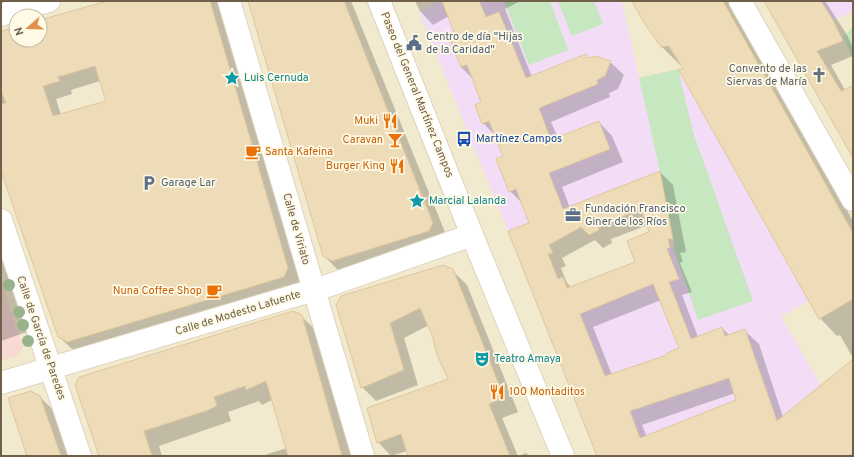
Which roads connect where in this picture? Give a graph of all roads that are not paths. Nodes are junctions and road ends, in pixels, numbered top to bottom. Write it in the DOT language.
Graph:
graph roads {
  1 [pos="49,1"];
  2 [pos="229,1"];
  3 [pos="379,1"];
  4 [pos="740,1"];
  5 [pos="1,15"];
  6 [pos="853,200"];
  7 [pos="1,220"];
  8 [pos="472,235"];
  9 [pos="314,290"];
  10 [pos="51,369"];
  11 [pos="1,383"];
  12 [pos="80,456"];
  13 [pos="363,456"];
  14 [pos="563,456"];
  1 -- 5 [label="street"];
  2 -- 9 [label="street, Calle de Viriato"];
  3 -- 8 [label="street, Paseo del General Martínez Campos"];
  4 -- 6 [label="street"];
  7 -- 10 [label="street, Calle de García de Paredes"];
  8 -- 9 [label="street, Calle de Modesto Lafuente"];
  8 -- 14 [label="street, Paseo del General Martínez Campos"];
  9 -- 10 [label="street, Calle de Modesto Lafuente"];
  9 -- 13 [label="street, Calle de Viriato"];
  10 -- 11 [label="street, Calle de Modesto Lafuente"];
  10 -- 12 [label="street, Calle de García de Paredes"];
}
